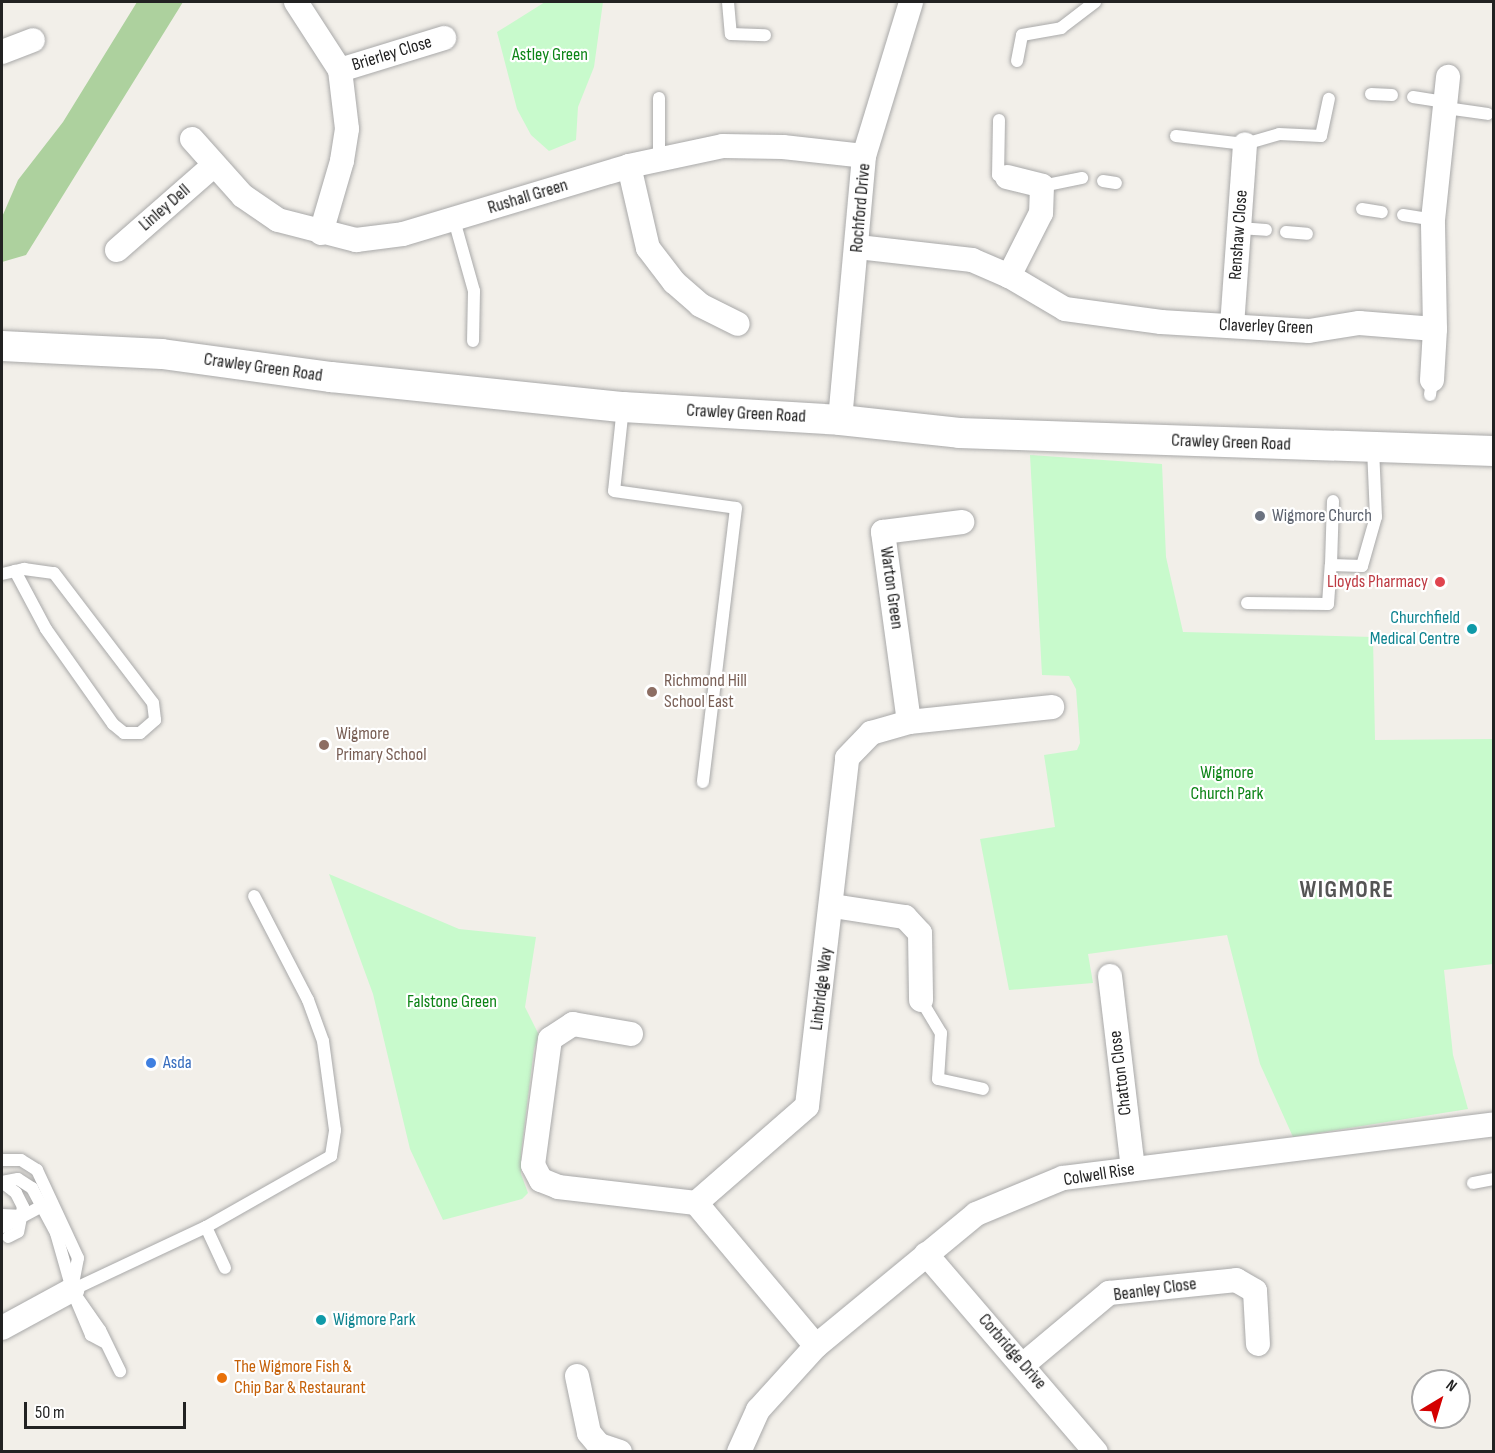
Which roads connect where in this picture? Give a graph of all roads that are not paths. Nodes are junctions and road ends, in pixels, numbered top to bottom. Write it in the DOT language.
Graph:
graph roads {
  1 [pos="296,2"];
  2 [pos="728,2"];
  3 [pos="911,2"];
  4 [pos="1095,2"];
  5 [pos="765,35"];
  6 [pos="444,38"];
  7 [pos="33,40"];
  8 [pos="2,52"];
  9 [pos="1017,60"];
  10 [pos="340,70"];
  11 [pos="1448,77"];
  12 [pos="1371,94"];
  13 [pos="1392,95"];
  14 [pos="1413,97"];
  15 [pos="659,98"];
  16 [pos="1329,99"];
  17 [pos="1446,105"];
  18 [pos="1488,114"];
  19 [pos="999,120"];
  20 [pos="1176,136"];
  21 [pos="192,139"];
  22 [pos="1245,144"];
  23 [pos="864,156"];
  24 [pos="659,158"];
  25 [pos="213,166"];
  26 [pos="629,166"];
  27 [pos="1007,177"];
  28 [pos="1082,178"];
  29 [pos="1042,186"];
  30 [pos="1362,209"];
  31 [pos="1382,212"];
  32 [pos="1403,215"];
  33 [pos="1433,219"];
  34 [pos="454,220"];
  35 [pos="1239,228"];
  36 [pos="1266,230"];
  37 [pos="1286,232"];
  38 [pos="321,233"];
  39 [pos="1307,234"];
  40 [pos="858,247"];
  41 [pos="117,250"];
  42 [pos="1009,276"];
  43 [pos="738,324"];
  44 [pos="1232,326"];
  45 [pos="1435,328"];
  46 [pos="473,341"];
  47 [pos="2,346"];
  48 [pos="1431,388"];
  49 [pos="623,407"];
  50 [pos="840,420"];
  51 [pos="1373,449"];
  52 [pos="1494,452"];
  53 [pos="1333,501"];
  54 [pos="962,522"];
  55 [pos="1331,565"];
  56 [pos="15,571"];
  57 [pos="2,574"];
  58 [pos="1247,603"];
  59 [pos="1052,707"];
  60 [pos="909,722"];
  61 [pos="703,782"];
  62 [pos="254,896"];
  63 [pos="833,906"];
  64 [pos="1110,976"];
  65 [pos="921,1000"];
  66 [pos="631,1034"];
  67 [pos="982,1089"];
  68 [pos="1493,1129"];
  69 [pos="2,1160"];
  70 [pos="1133,1169"];
  71 [pos="1494,1179"];
  72 [pos="2,1182"];
  73 [pos="1473,1183"];
  74 [pos="696,1203"];
  75 [pos="42,1206"];
  76 [pos="23,1216"];
  77 [pos="4,1226"];
  78 [pos="206,1227"];
  79 [pos="926,1254"];
  80 [pos="225,1268"];
  81 [pos="72,1290"];
  82 [pos="2,1328"];
  83 [pos="1258,1344"];
  84 [pos="816,1346"];
  85 [pos="1024,1364"];
  86 [pos="120,1371"];
  87 [pos="577,1376"];
  88 [pos="586,1442"];
  89 [pos="620,1452"];
  90 [pos="739,1452"];
  91 [pos="1096,1452"];
  1 -- 10 [label="street, Brierley Close"];
  2 -- 5 [label="lane"];
  3 -- 23 [label="street, Rochford Drive"];
  4 -- 9 [label="lane"];
  6 -- 10 [label="street, Brierley Close"];
  7 -- 8 [label="street"];
  10 -- 38 [label="street, Brierley Close"];
  11 -- 17 [label="street"];
  12 -- 13 [label="lane"];
  14 -- 17 [label="lane"];
  15 -- 24 [label="lane"];
  16 -- 22 [label="lane"];
  17 -- 18 [label="lane"];
  17 -- 33 [label="street"];
  19 -- 27 [label="lane"];
  20 -- 22 [label="lane"];
  21 -- 25 [label="street, Rushall Green"];
  22 -- 35 [label="street, Renshaw Close"];
  23 -- 24 [label="street, Rushall Green"];
  23 -- 40 [label="street, Rochford Drive"];
  24 -- 26 [label="street, Rushall Green"];
  25 -- 38 [label="street, Rushall Green"];
  25 -- 41 [label="street, Linley Dell"];
  26 -- 34 [label="street, Rushall Green"];
  26 -- 43 [label="street"];
  27 -- 29 [label="street"];
  28 -- 29 [label="lane"];
  29 -- 42 [label="street"];
  30 -- 31 [label="lane"];
  32 -- 33 [label="lane"];
  33 -- 45 [label="street"];
  34 -- 38 [label="street, Rushall Green"];
  34 -- 46 [label="lane"];
  35 -- 36 [label="lane"];
  35 -- 44 [label="street, Renshaw Close"];
  37 -- 39 [label="lane"];
  40 -- 42 [label="street, Claverley Green"];
  40 -- 50 [label="street, Rochford Drive"];
  42 -- 44 [label="street, Claverley Green"];
  44 -- 45 [label="street, Claverley Green"];
  45 -- 48 [label="street"];
  47 -- 49 [label="street, Crawley Green Road"];
  49 -- 50 [label="street, Crawley Green Road"];
  49 -- 61 [label="lane"];
  50 -- 51 [label="street, Crawley Green Road"];
  51 -- 52 [label="street, Crawley Green Road"];
  51 -- 55 [label="lane"];
  53 -- 55 [label="lane"];
  54 -- 60 [label="street, Warton Green"];
  55 -- 58 [label="lane"];
  56 -- 56 [label="lane"];
  56 -- 57 [label="lane"];
  59 -- 60 [label="street, Linbridge Way"];
  60 -- 63 [label="street, Linbridge Way"];
  62 -- 78 [label="lane"];
  63 -- 65 [label="street"];
  63 -- 74 [label="street, Linbridge Way"];
  64 -- 70 [label="street, Chatton Close"];
  65 -- 67 [label="lane"];
  66 -- 74 [label="street"];
  68 -- 70 [label="street, Colwell Rise"];
  69 -- 81 [label="lane"];
  70 -- 79 [label="street, Colwell Rise"];
  71 -- 73 [label="lane"];
  72 -- 75 [label="lane"];
  72 -- 76 [label="lane"];
  74 -- 84 [label="street"];
  75 -- 76 [label="lane"];
  75 -- 81 [label="lane"];
  76 -- 77 [label="lane"];
  78 -- 80 [label="lane"];
  78 -- 81 [label="lane"];
  79 -- 84 [label="street, Colwell Rise"];
  79 -- 85 [label="street, Corbridge Drive"];
  81 -- 82 [label="street"];
  81 -- 86 [label="lane"];
  83 -- 85 [label="street, Beanley Close"];
  84 -- 90 [label="street, Colwell Rise"];
  85 -- 91 [label="street, Corbridge Drive"];
  87 -- 88 [label="street"];
  88 -- 89 [label="street"];
}
